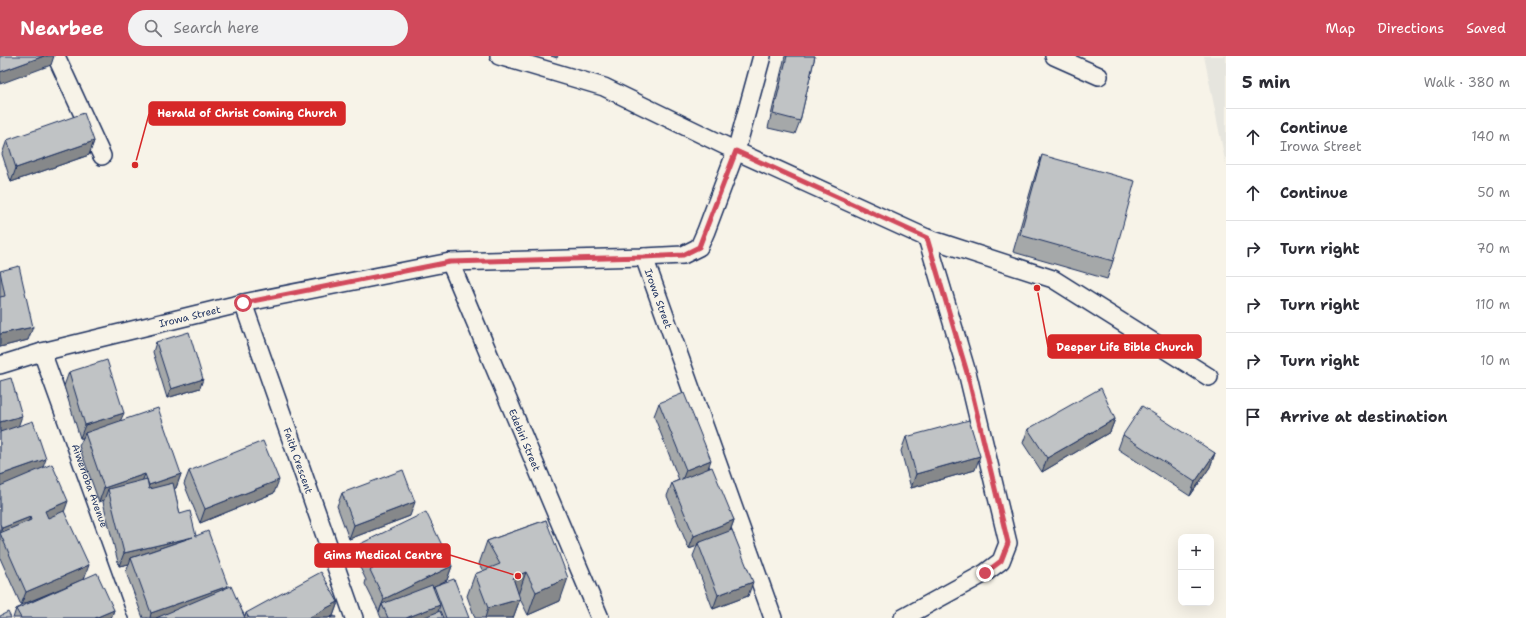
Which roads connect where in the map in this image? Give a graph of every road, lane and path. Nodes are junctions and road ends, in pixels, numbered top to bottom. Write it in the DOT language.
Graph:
graph roads {
  1 [pos="56,56"];
  2 [pos="499,56"];
  3 [pos="762,56"];
  4 [pos="1054,56"];
  5 [pos="1100,76"];
  6 [pos="736,151"];
  7 [pos="102,156"];
  8 [pos="927,238"];
  9 [pos="644,257"];
  10 [pos="450,262"];
  11 [pos="243,303"];
  12 [pos="42,352"];
  13 [pos="0,364"];
  14 [pos="1209,377"];
  15 [pos="138,618"];
  16 [pos="354,618"];
  17 [pos="600,618"];
  18 [pos="773,618"];
  19 [pos="903,618"];
  1 -- 7 [label="street"];
  2 -- 6 [label="street"];
  3 -- 6 [label="street"];
  4 -- 5 [label="street"];
  6 -- 8 [label="street"];
  6 -- 9 [label="street"];
  8 -- 14 [label="street"];
  8 -- 19 [label="street"];
  9 -- 10 [label="street, Irowa Street"];
  9 -- 18 [label="street, Irowa Street"];
  10 -- 11 [label="street, Irowa Street"];
  10 -- 17 [label="street, Edebiri Street"];
  11 -- 12 [label="street, Irowa Street"];
  11 -- 16 [label="street, Faith Crescent"];
  12 -- 13 [label="street, Irowa Street"];
  12 -- 15 [label="street, Aiwerioba Avenue"];
}
